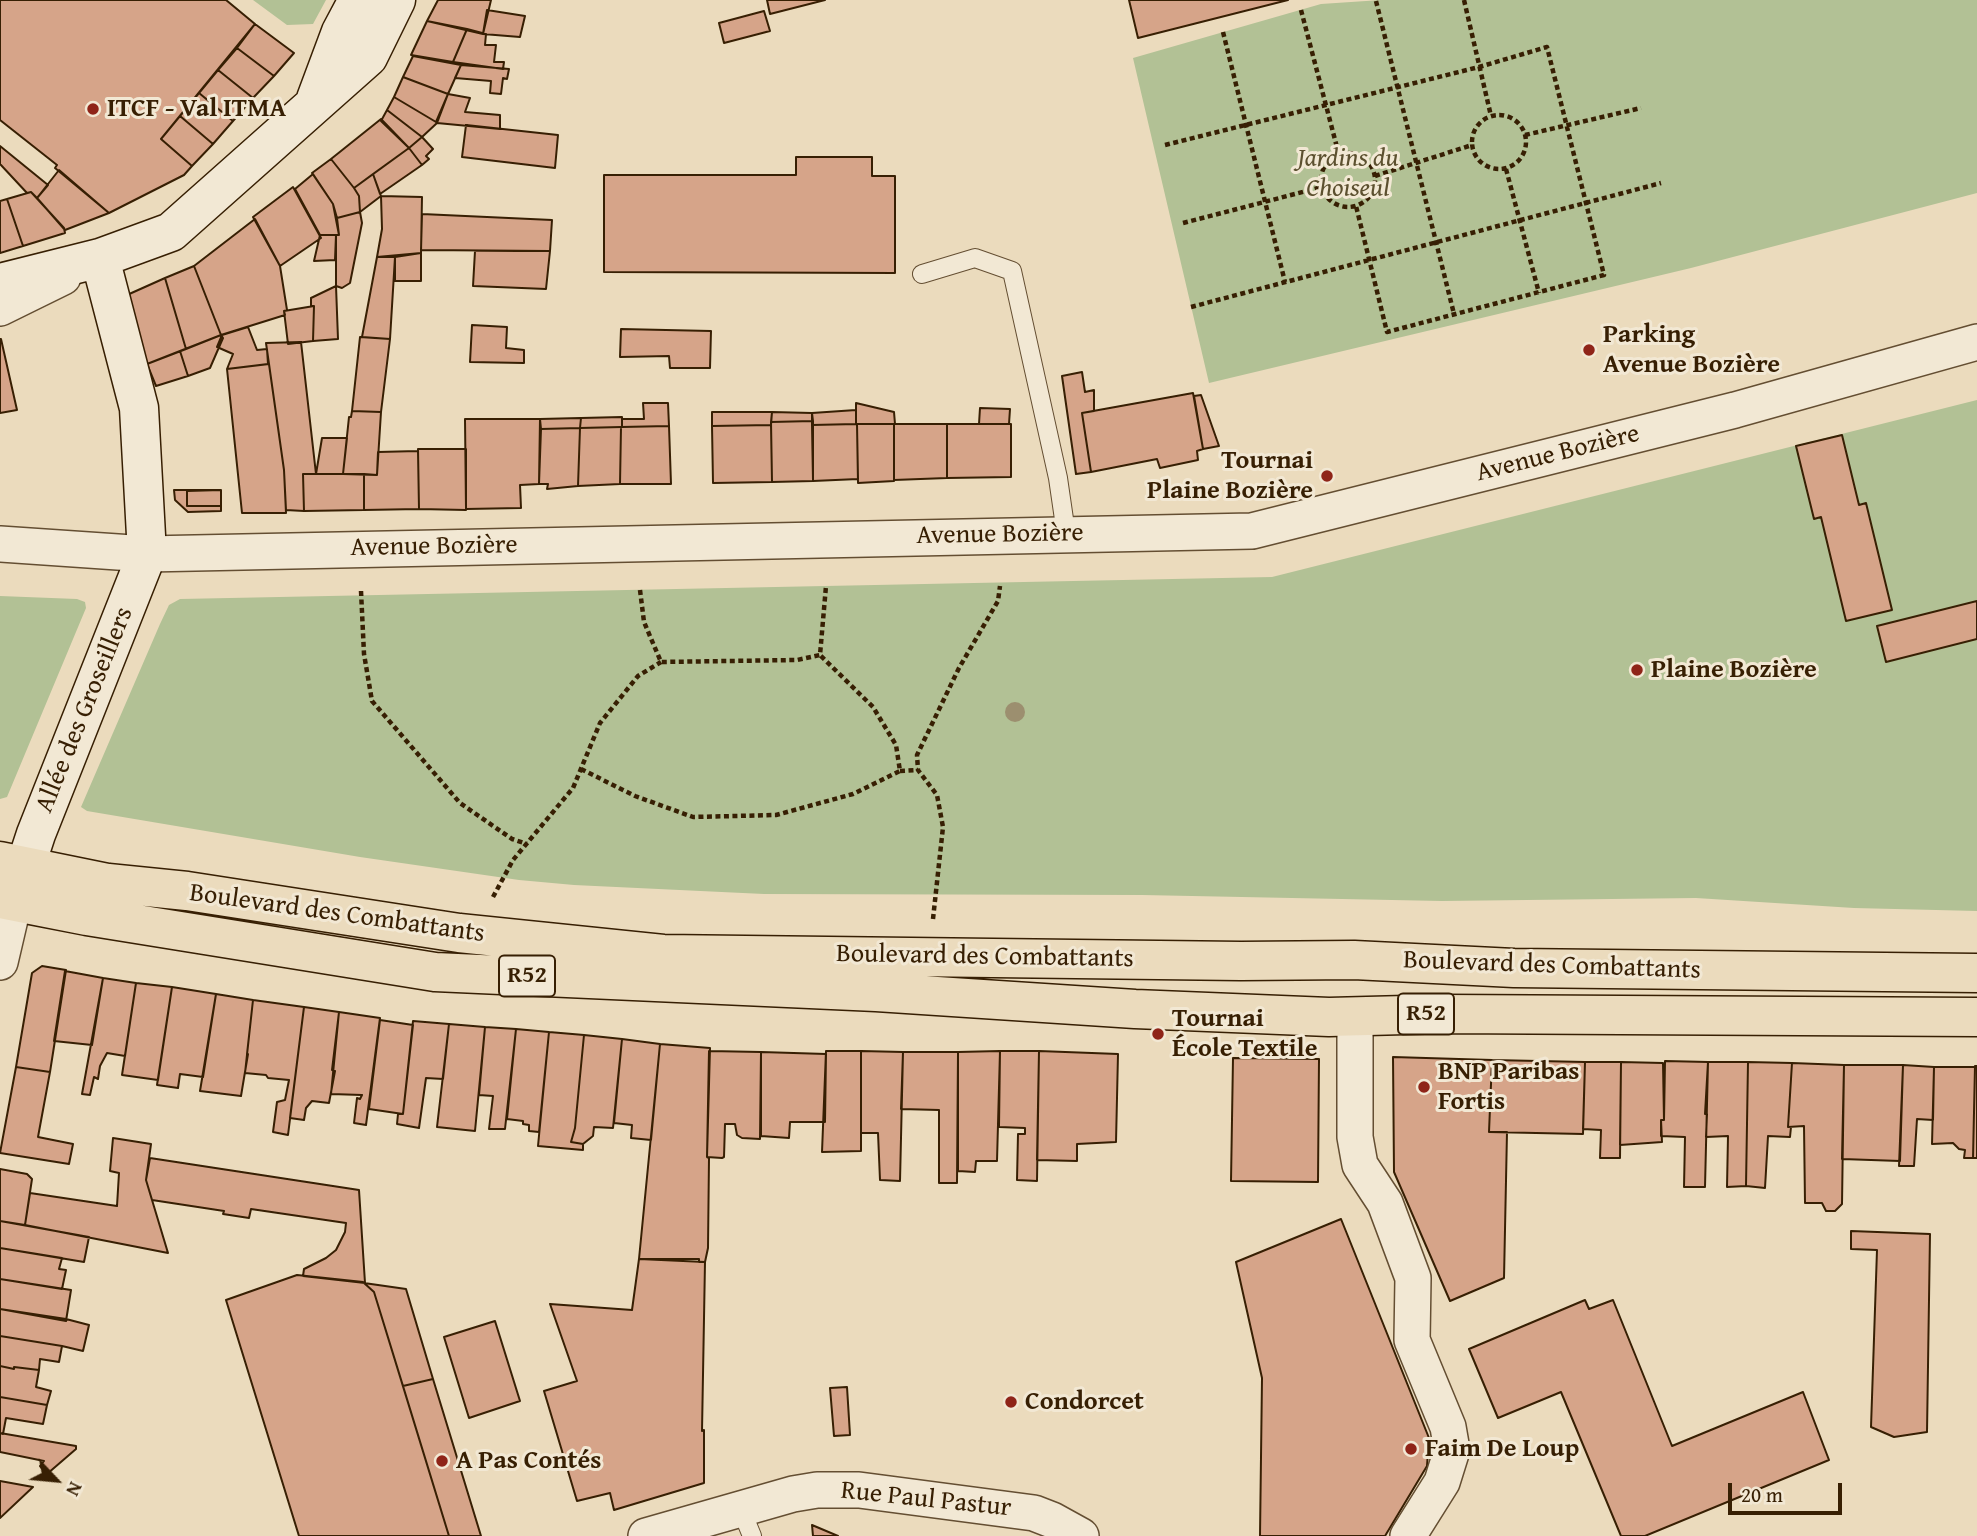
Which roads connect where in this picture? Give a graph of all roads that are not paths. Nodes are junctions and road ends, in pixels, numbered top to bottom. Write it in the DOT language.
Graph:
graph roads {
  1 [pos="358,0"];
  2 [pos="396,0"];
  3 [pos="314,104"];
  4 [pos="100,258"];
  5 [pos="922,274"];
  6 [pos="0,283"];
  7 [pos="0,308"];
  8 [pos="1977,342"];
  9 [pos="1066,533"];
  10 [pos="0,544"];
  11 [pos="147,554"];
  12 [pos="12,863"];
  13 [pos="7,901"];
  14 [pos="0,962"];
  15 [pos="1977,974"];
  16 [pos="1355,1016"];
  17 [pos="1977,1017"];
  18 [pos="746,1523"];
  19 [pos="646,1536"];
  20 [pos="1081,1536"];
  21 [pos="1408,1536"];
  1 -- 3 [label="street"];
  2 -- 3 [label="street"];
  3 -- 4 [label="street"];
  4 -- 6 [label="street"];
  4 -- 7 [label="street"];
  4 -- 11 [label="street"];
  5 -- 9 [label="lane"];
  8 -- 9 [label="street, Avenue Bozière"];
  9 -- 11 [label="street, Avenue Bozière"];
  10 -- 11 [label="street, Avenue Bozière"];
  11 -- 12 [label="street, Allée des Groseillers"];
  12 -- 13 [label="street, Allée des Groseillers"];
  12 -- 15 [label="main road, Boulevard des Combattants / R52"];
  13 -- 14 [label="street"];
  13 -- 16 [label="main road, Boulevard des Combattants / R52"];
  16 -- 17 [label="main road, Boulevard des Combattants / R52"];
  16 -- 21 [label="street"];
  18 -- 19 [label="street, Rue Paul Pastur"];
  18 -- 20 [label="street, Rue Paul Pastur"];
}
